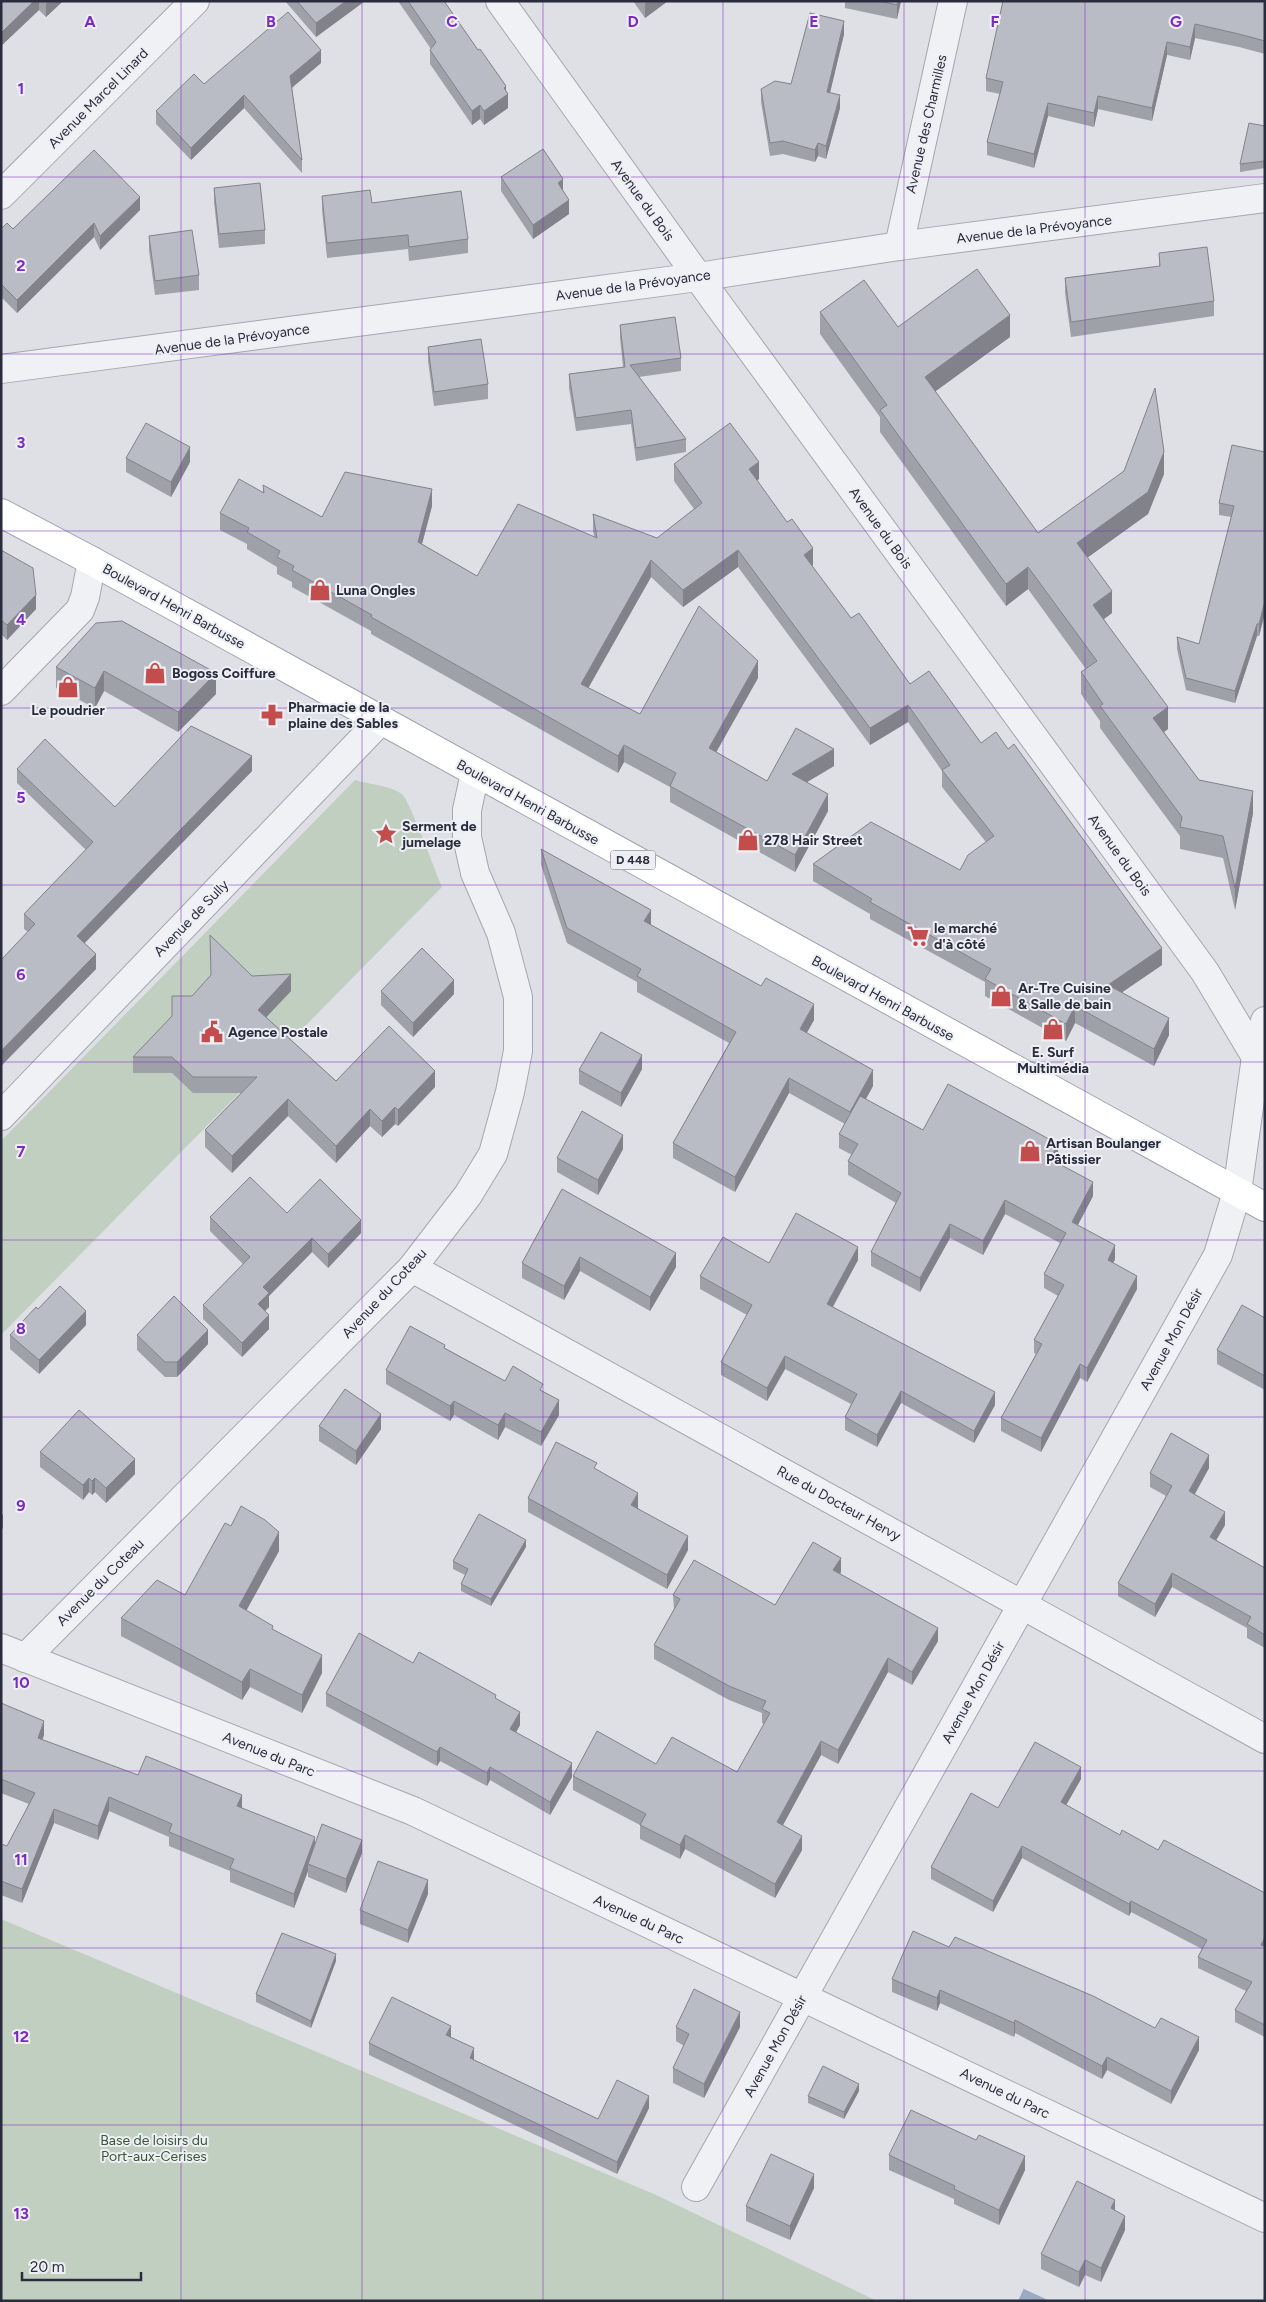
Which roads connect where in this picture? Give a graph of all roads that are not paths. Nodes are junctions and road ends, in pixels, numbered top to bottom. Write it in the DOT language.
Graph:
graph roads {
  1 [pos="195,1"];
  2 [pos="500,1"];
  3 [pos="953,1"];
  4 [pos="1,196"];
  5 [pos="1265,198"];
  6 [pos="899,246"];
  7 [pos="698,277"];
  8 [pos="1,369"];
  9 [pos="1,514"];
  10 [pos="92,561"];
  11 [pos="1,691"];
  12 [pos="381,720"];
  13 [pos="475,773"];
  14 [pos="1265,1021"];
  15 [pos="1256,1057"];
  16 [pos="1,1116"];
  17 [pos="1237,1192"];
  18 [pos="1265,1207"];
  19 [pos="412,1268"];
  20 [pos="1022,1604"];
  21 [pos="13,1653"];
  22 [pos="1265,1739"];
  23 [pos="803,1996"];
  24 [pos="696,2187"];
  25 [pos="1265,2218"];
  1 -- 4 [label="street, Avenue Marcel Linard"];
  2 -- 7 [label="street, Avenue du Bois"];
  3 -- 6 [label="street, Avenue des Charmilles"];
  5 -- 6 [label="street, Avenue de la Prévoyance"];
  6 -- 7 [label="street, Avenue de la Prévoyance"];
  7 -- 8 [label="street, Avenue de la Prévoyance"];
  7 -- 15 [label="street, Avenue du Bois"];
  9 -- 10 [label="main road, Boulevard Henri Barbusse / D 448"];
  10 -- 11 [label="street"];
  10 -- 12 [label="main road, Boulevard Henri Barbusse / D 448"];
  12 -- 13 [label="main road, Boulevard Henri Barbusse / D 448"];
  12 -- 16 [label="street, Avenue de Sully"];
  13 -- 17 [label="main road, Boulevard Henri Barbusse / D 448"];
  13 -- 19 [label="street, Avenue du Coteau"];
  14 -- 15 [label="street, Avenue Mon Désir"];
  15 -- 17 [label="street, Avenue Mon Désir"];
  17 -- 18 [label="main road, Boulevard Henri Barbusse / D 448"];
  17 -- 20 [label="street, Avenue Mon Désir"];
  19 -- 20 [label="street, Rue du Docteur Hervy"];
  19 -- 21 [label="street, Avenue du Coteau"];
  20 -- 22 [label="street, Rue du Docteur Hervy"];
  20 -- 23 [label="street, Avenue Mon Désir"];
  21 -- 23 [label="street, Avenue du Parc"];
  23 -- 24 [label="street, Avenue Mon Désir"];
  23 -- 25 [label="street, Avenue du Parc"];
}
